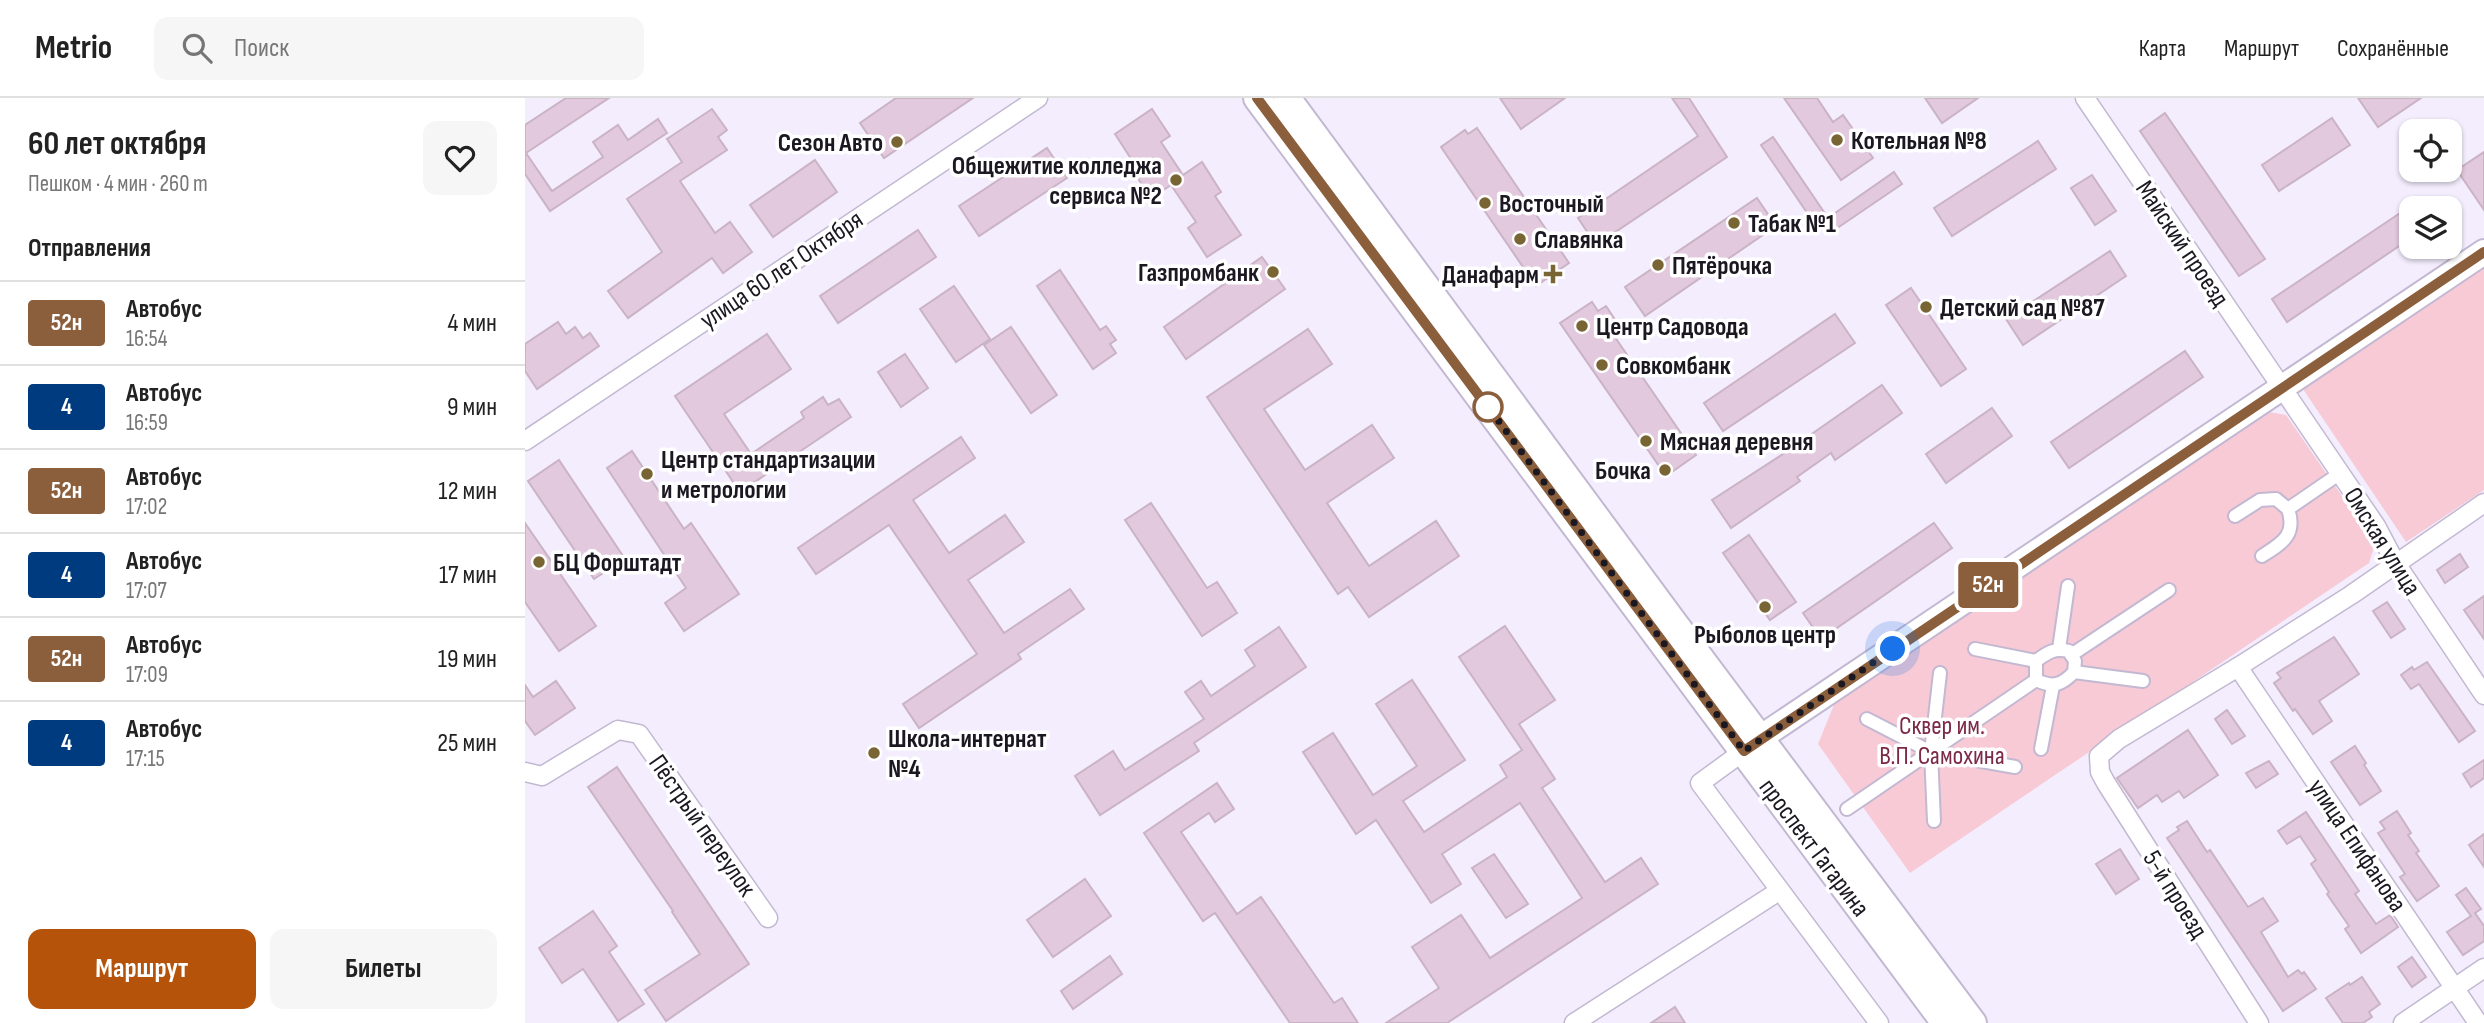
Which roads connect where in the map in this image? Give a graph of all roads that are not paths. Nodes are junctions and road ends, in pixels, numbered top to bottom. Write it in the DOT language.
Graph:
graph roads {
  1 [pos="1038,98"];
  2 [pos="1257,98"];
  3 [pos="1287,98"];
  4 [pos="2085,98"];
  5 [pos="2484,252"];
  6 [pos="2282,388"];
  7 [pos="525,441"];
  8 [pos="2336,476"];
  9 [pos="2484,503"];
  10 [pos="2288,509"];
  11 [pos="2235,516"];
  12 [pos="2262,556"];
  13 [pos="2395,562"];
  14 [pos="2068,586"];
  15 [pos="2169,590"];
  16 [pos="1975,649"];
  17 [pos="2059,649"];
  18 [pos="2071,655"];
  19 [pos="2036,661"];
  20 [pos="2238,667"];
  21 [pos="2074,672"];
  22 [pos="1940,673"];
  23 [pos="2036,680"];
  24 [pos="2143,681"];
  25 [pos="2053,686"];
  26 [pos="2484,695"];
  27 [pos="1867,719"];
  28 [pos="1752,745"];
  29 [pos="2041,749"];
  30 [pos="1931,752"];
  31 [pos="2015,767"];
  32 [pos="525,772"];
  33 [pos="1847,809"];
  34 [pos="1934,821"];
  35 [pos="1779,891"];
  36 [pos="768,918"];
  37 [pos="2484,968"];
  38 [pos="2454,988"];
  39 [pos="1574,1023"];
  40 [pos="1879,1023"];
  41 [pos="1945,1023"];
  42 [pos="1973,1023"];
  43 [pos="2259,1023"];
  44 [pos="2403,1023"];
  45 [pos="2478,1023"];
  1 -- 7 [label="street, улица 60 лет Октября"];
  2 -- 28 [label="main road, проспект Гагарина"];
  3 -- 28 [label="main road, проспект Гагарина"];
  4 -- 6 [label="street, Майский проезд"];
  5 -- 6 [label="main road"];
  6 -- 13 [label="street, Омская улица"];
  6 -- 28 [label="main road"];
  8 -- 10 [label="street"];
  9 -- 13 [label="street"];
  10 -- 11 [label="street"];
  10 -- 12 [label="street"];
  13 -- 20 [label="street"];
  13 -- 26 [label="street, Омская улица"];
  14 -- 17 [label="street"];
  15 -- 18 [label="street"];
  16 -- 19 [label="street"];
  17 -- 18 [label="street"];
  17 -- 19 [label="street"];
  18 -- 21 [label="street"];
  19 -- 23 [label="street"];
  20 -- 38 [label="street, улица Епифанова"];
  20 -- 43 [label="street, 5-й проезд"];
  21 -- 24 [label="street"];
  21 -- 25 [label="street"];
  22 -- 30 [label="street"];
  23 -- 25 [label="street"];
  23 -- 30 [label="street"];
  25 -- 29 [label="street"];
  27 -- 30 [label="street"];
  28 -- 35 [label="street"];
  28 -- 41 [label="main road, проспект Гагарина"];
  28 -- 42 [label="main road, проспект Гагарина"];
  30 -- 31 [label="street"];
  30 -- 33 [label="street"];
  30 -- 34 [label="street"];
  32 -- 36 [label="street, Пёстрый переулок"];
  35 -- 39 [label="street"];
  35 -- 40 [label="street"];
  37 -- 38 [label="street"];
  38 -- 44 [label="street"];
  38 -- 45 [label="street, улица Епифанова"];
}
